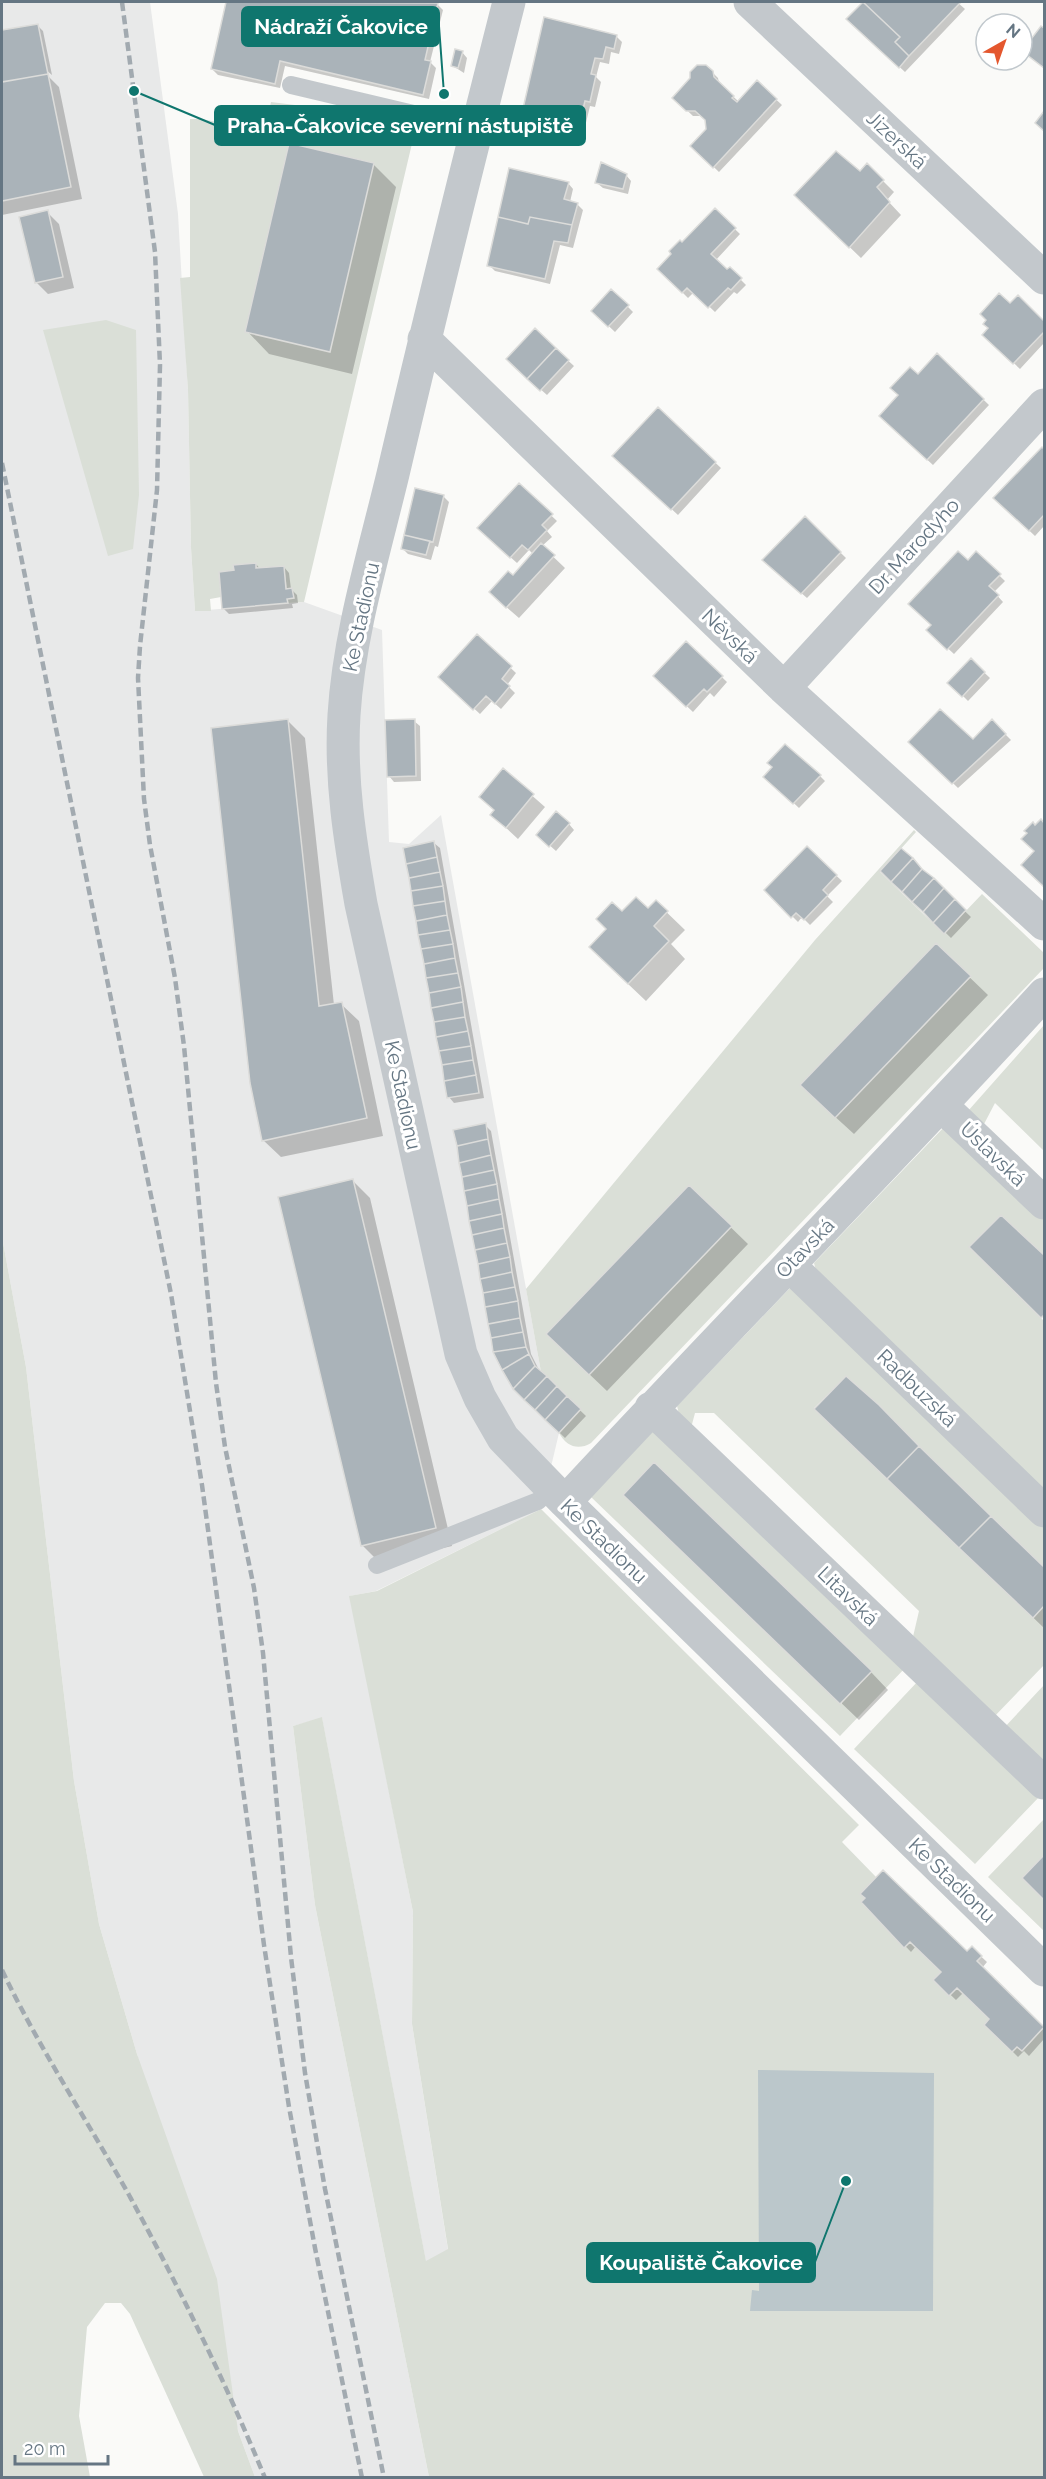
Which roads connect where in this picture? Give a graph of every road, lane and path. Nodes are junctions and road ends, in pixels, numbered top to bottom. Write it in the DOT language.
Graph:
graph roads {
  1 [pos="509,2"];
  2 [pos="750,2"];
  3 [pos="291,85"];
  4 [pos="477,129"];
  5 [pos="1044,278"];
  6 [pos="424,339"];
  7 [pos="1044,405"];
  8 [pos="784,688"];
  9 [pos="1044,924"];
  10 [pos="1044,994"];
  11 [pos="942,1106"];
  12 [pos="1044,1203"];
  13 [pos="789,1265"];
  14 [pos="651,1408"];
  15 [pos="558,1495"];
  16 [pos="1044,1511"];
  17 [pos="377,1565"];
  18 [pos="1044,1783"];
  19 [pos="1044,1970"];
  1 -- 4 [label="street, Ke Stadionu"];
  2 -- 5 [label="street, Jizerská"];
  3 -- 4 [label="lane"];
  4 -- 6 [label="street, Ke Stadionu"];
  6 -- 8 [label="street, Něvská"];
  6 -- 15 [label="street, Ke Stadionu"];
  7 -- 8 [label="street, Dr. Marodyho"];
  8 -- 9 [label="street, Něvská"];
  10 -- 11 [label="street, Otavská"];
  11 -- 12 [label="street, Úslavská"];
  11 -- 13 [label="street, Otavská"];
  13 -- 14 [label="street, Otavská"];
  13 -- 16 [label="street, Radbuzská"];
  14 -- 15 [label="street, Otavská"];
  14 -- 18 [label="street, Litavská"];
  15 -- 17 [label="lane"];
  15 -- 19 [label="street, Ke Stadionu"];
}
